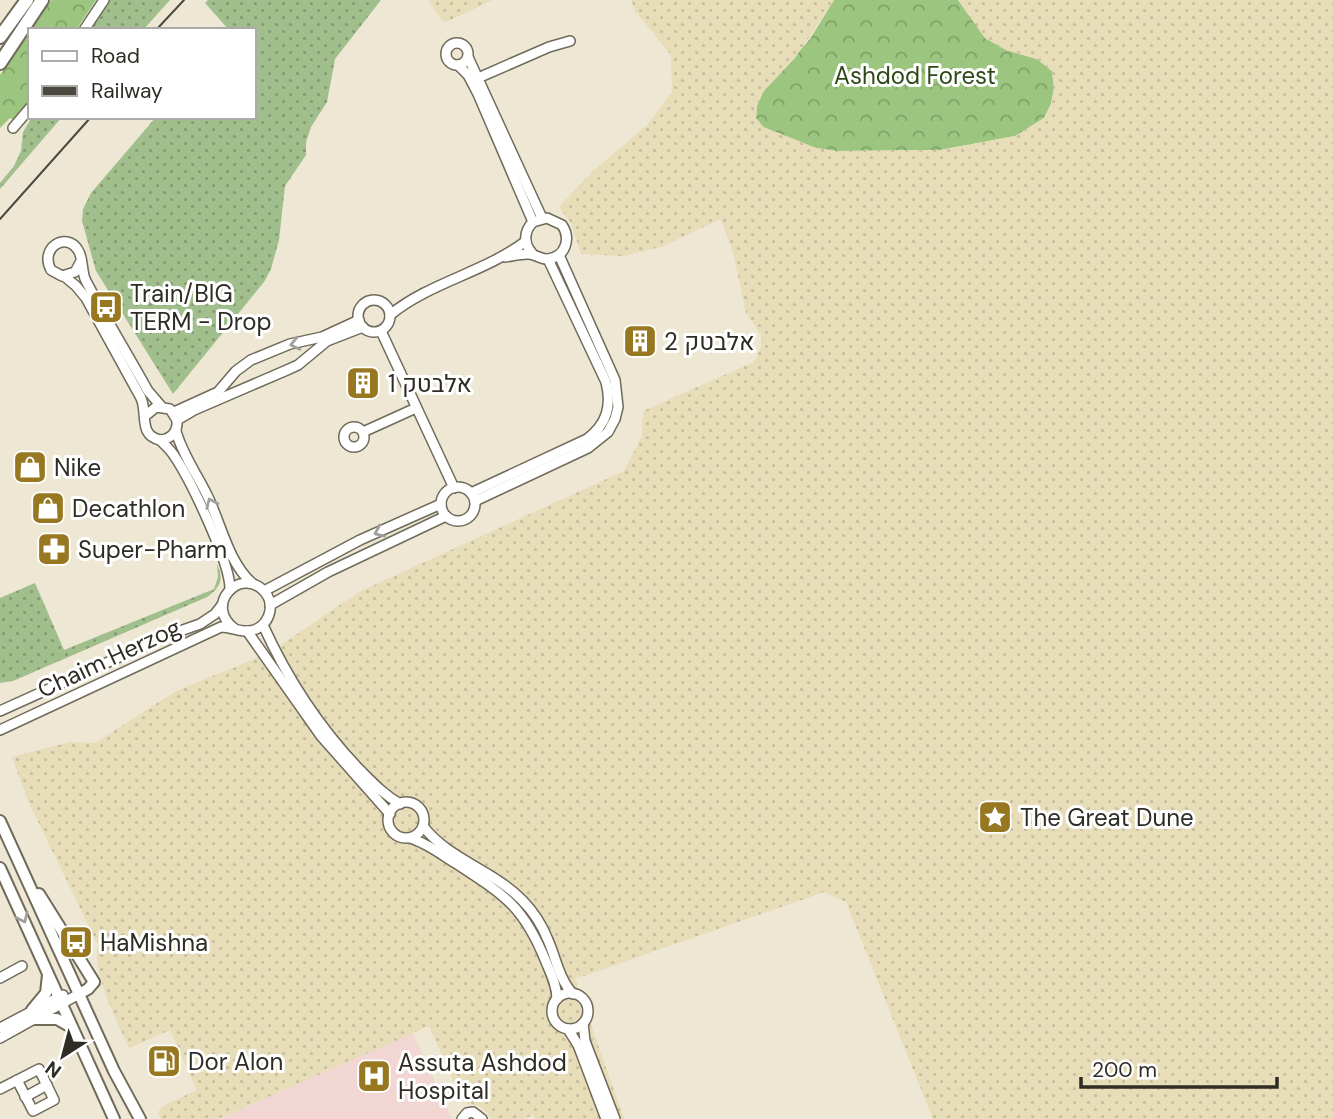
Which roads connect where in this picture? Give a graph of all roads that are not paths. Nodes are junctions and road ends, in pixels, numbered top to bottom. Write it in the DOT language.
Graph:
graph roads {
  1 [pos="27,0"];
  2 [pos="43,0"];
  3 [pos="104,0"];
  4 [pos="86,28"];
  5 [pos="0,37"];
  6 [pos="570,41"];
  7 [pos="468,57"];
  8 [pos="0,64"];
  9 [pos="458,65"];
  10 [pos="478,78"];
  11 [pos="28,110"];
  12 [pos="13,128"];
  13 [pos="538,220"];
  14 [pos="526,242"];
  15 [pos="532,253"];
  16 [pos="559,255"];
  17 [pos="505,257"];
  18 [pos="548,259"];
  19 [pos="80,261"];
  20 [pos="64,276"];
  21 [pos="405,303"];
  22 [pos="386,305"];
  23 [pos="390,316"];
  24 [pos="361,324"];
  25 [pos="381,331"];
  26 [pos="161,406"];
  27 [pos="416,408"];
  28 [pos="145,416"];
  29 [pos="176,416"];
  30 [pos="611,418"];
  31 [pos="176,431"];
  32 [pos="363,432"];
  33 [pos="160,440"];
  34 [pos="454,488"];
  35 [pos="473,497"];
  36 [pos="441,504"];
  37 [pos="446,516"];
  38 [pos="253,584"];
  39 [pos="230,590"];
  40 [pos="264,591"];
  41 [pos="222,604"];
  42 [pos="270,605"];
  43 [pos="263,625"];
  44 [pos="235,629"];
  45 [pos="247,631"];
  46 [pos="0,711"];
  47 [pos="0,730"];
  48 [pos="400,804"];
  49 [pos="390,814"];
  50 [pos="0,821"];
  51 [pos="423,826"];
  52 [pos="410,838"];
  53 [pos="0,867"];
  54 [pos="23,872"];
  55 [pos="22,967"];
  56 [pos="47,968"];
  57 [pos="0,978"];
  58 [pos="79,994"];
  59 [pos="572,994"];
  60 [pos="557,999"];
  61 [pos="60,1000"];
  62 [pos="33,1015"];
  63 [pos="583,1024"];
  64 [pos="0,1028"];
  65 [pos="568,1029"];
  66 [pos="74,1030"];
  67 [pos="0,1038"];
  68 [pos="17,1080"];
  69 [pos="47,1085"];
  70 [pos="0,1089"];
  71 [pos="25,1097"];
  72 [pos="114,1119"];
  73 [pos="140,1119"];
  74 [pos="462,1119"];
  75 [pos="482,1119"];
  76 [pos="606,1119"];
  77 [pos="615,1119"];
  1 -- 5 [label="highway"];
  2 -- 8 [label="highway"];
  3 -- 4 [label="street"];
  6 -- 10 [label="street"];
  7 -- 9 [label="street"];
  7 -- 9 [label="street"];
  7 -- 10 [label="street"];
  9 -- 13 [label="street"];
  10 -- 13 [label="street"];
  11 -- 12 [label="street"];
  13 -- 14 [label="street"];
  13 -- 16 [label="street"];
  14 -- 15 [label="street"];
  14 -- 17 [label="street"];
  15 -- 17 [label="street"];
  15 -- 18 [label="street"];
  16 -- 18 [label="street"];
  16 -- 30 [label="street"];
  17 -- 21 [label="street"];
  18 -- 30 [label="street"];
  19 -- 20 [label="street"];
  19 -- 20 [label="street"];
  19 -- 26 [label="street"];
  20 -- 28 [label="street"];
  21 -- 22 [label="street"];
  21 -- 23 [label="street"];
  22 -- 23 [label="street"];
  22 -- 24 [label="street"];
  23 -- 25 [label="street"];
  24 -- 25 [label="street"];
  24 -- 29 [label="street"];
  24 -- 29 [label="street, one-way"];
  25 -- 27 [label="street"];
  26 -- 28 [label="street"];
  26 -- 29 [label="street"];
  27 -- 32 [label="street"];
  27 -- 34 [label="street"];
  28 -- 33 [label="street"];
  29 -- 31 [label="street"];
  30 -- 35 [label="street"];
  31 -- 33 [label="street"];
  38 -- 31 [label="street, one-way"];
  33 -- 39 [label="street"];
  34 -- 35 [label="street"];
  34 -- 36 [label="street"];
  35 -- 37 [label="street"];
  36 -- 37 [label="street"];
  36 -- 40 [label="street, one-way"];
  37 -- 42 [label="street"];
  38 -- 39 [label="street"];
  38 -- 40 [label="street"];
  39 -- 41 [label="street"];
  40 -- 42 [label="street"];
  41 -- 44 [label="street"];
  41 -- 46 [label="street, Chaim Herzog"];
  42 -- 43 [label="street"];
  43 -- 45 [label="street"];
  43 -- 48 [label="street"];
  44 -- 45 [label="street"];
  44 -- 47 [label="street, Chaim Herzog"];
  45 -- 49 [label="street"];
  48 -- 49 [label="street"];
  48 -- 51 [label="street"];
  49 -- 52 [label="street"];
  50 -- 54 [label="main road"];
  51 -- 52 [label="street"];
  51 -- 59 [label="street"];
  52 -- 60 [label="street"];
  53 -- 56 [label="main road, one-way"];
  54 -- 58 [label="main road"];
  54 -- 58 [label="main road"];
  55 -- 57 [label="street"];
  56 -- 61 [label="main road"];
  56 -- 62 [label="main road"];
  58 -- 61 [label="street"];
  58 -- 73 [label="main road"];
  59 -- 60 [label="street"];
  59 -- 63 [label="street"];
  60 -- 65 [label="street"];
  61 -- 62 [label="street"];
  61 -- 66 [label="main road"];
  62 -- 64 [label="street"];
  62 -- 66 [label="main road"];
  62 -- 67 [label="street"];
  63 -- 65 [label="street"];
  63 -- 77 [label="street"];
  65 -- 76 [label="street"];
  66 -- 72 [label="main road"];
  68 -- 69 [label="street"];
  68 -- 70 [label="street"];
  68 -- 71 [label="street"];
  69 -- 71 [label="street"];
  69 -- 71 [label="street"];
  74 -- 75 [label="street"];
}
